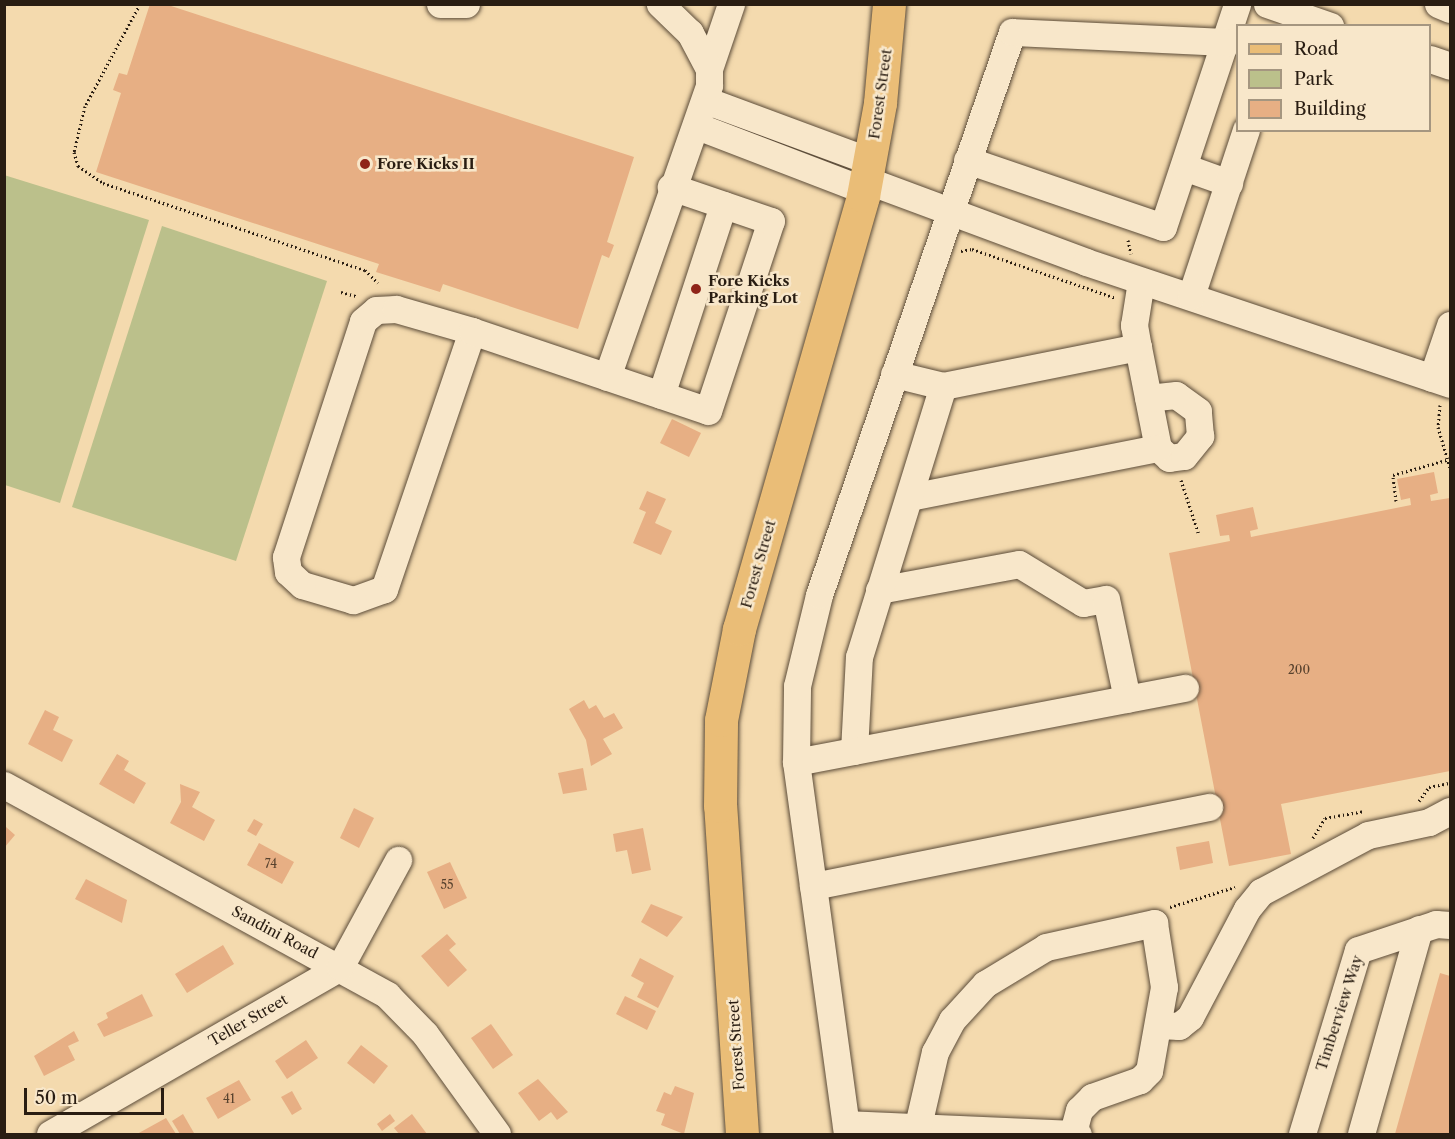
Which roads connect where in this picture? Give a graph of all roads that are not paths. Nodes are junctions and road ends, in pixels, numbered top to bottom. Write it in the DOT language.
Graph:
graph roads {
  1 [pos="440,4"];
  2 [pos="466,4"];
  3 [pos="660,4"];
  4 [pos="731,4"];
  5 [pos="889,4"];
  6 [pos="1237,4"];
  7 [pos="1438,4"];
  8 [pos="1450,9"];
  9 [pos="1278,14"];
  10 [pos="1321,24"];
  11 [pos="1228,42"];
  12 [pos="1431,59"];
  13 [pos="1450,66"];
  14 [pos="709,69"];
  15 [pos="701,113"];
  16 [pos="1245,132"];
  17 [pos="967,160"];
  18 [pos="1184,167"];
  19 [pos="867,177"];
  20 [pos="1229,183"];
  21 [pos="671,187"];
  22 [pos="723,205"];
  23 [pos="950,211"];
  24 [pos="1141,281"];
  25 [pos="1191,296"];
  26 [pos="1450,325"];
  27 [pos="472,332"];
  28 [pos="1138,347"];
  29 [pos="894,374"];
  30 [pos="607,377"];
  31 [pos="1442,385"];
  32 [pos="943,386"];
  33 [pos="661,395"];
  34 [pos="1148,398"];
  35 [pos="1158,448"];
  36 [pos="910,496"];
  37 [pos="879,590"];
  38 [pos="1185,688"];
  39 [pos="1127,699"];
  40 [pos="854,751"];
  41 [pos="796,762"];
  42 [pos="4,785"];
  43 [pos="1209,807"];
  44 [pos="1443,820"];
  45 [pos="398,860"];
  46 [pos="813,886"];
  47 [pos="1450,925"];
  48 [pos="1419,929"];
  49 [pos="340,967"];
  50 [pos="1159,1025"];
  51 [pos="846,1129"];
  52 [pos="916,1131"];
  53 [pos="1015,1132"];
  54 [pos="1075,1133"];
  55 [pos="50,1134"];
  56 [pos="497,1134"];
  57 [pos="742,1134"];
  58 [pos="1302,1134"];
  59 [pos="1361,1134"];
  1 -- 2 [label="street"];
  3 -- 14 [label="street"];
  4 -- 14 [label="street"];
  5 -- 19 [label="main road, Forest Street"];
  6 -- 11 [label="street"];
  7 -- 8 [label="street"];
  9 -- 10 [label="street"];
  11 -- 17 [label="street"];
  11 -- 18 [label="street"];
  12 -- 13 [label="street"];
  14 -- 15 [label="street"];
  15 -- 19 [label="street"];
  15 -- 21 [label="street"];
  16 -- 20 [label="street"];
  17 -- 18 [label="street"];
  17 -- 23 [label="street"];
  18 -- 20 [label="street"];
  19 -- 23 [label="street"];
  19 -- 57 [label="main road, Forest Street"];
  20 -- 25 [label="street"];
  21 -- 22 [label="street"];
  21 -- 30 [label="street"];
  22 -- 33 [label="street"];
  22 -- 33 [label="street"];
  23 -- 24 [label="street"];
  23 -- 29 [label="street"];
  24 -- 25 [label="street"];
  24 -- 28 [label="street"];
  25 -- 31 [label="street"];
  26 -- 31 [label="street"];
  27 -- 27 [label="street"];
  27 -- 30 [label="street"];
  28 -- 32 [label="street"];
  28 -- 34 [label="street"];
  29 -- 32 [label="street"];
  29 -- 41 [label="street"];
  30 -- 33 [label="street"];
  32 -- 36 [label="street"];
  34 -- 35 [label="street"];
  34 -- 35 [label="street"];
  35 -- 36 [label="street"];
  36 -- 37 [label="street"];
  37 -- 39 [label="street"];
  37 -- 40 [label="street"];
  38 -- 39 [label="street"];
  39 -- 40 [label="street"];
  40 -- 41 [label="street"];
  41 -- 46 [label="street"];
  42 -- 49 [label="street, Sandini Road"];
  43 -- 46 [label="street"];
  44 -- 50 [label="street"];
  45 -- 49 [label="street"];
  46 -- 51 [label="street"];
  47 -- 48 [label="street, Timberview Way"];
  48 -- 58 [label="street, Timberview Way"];
  48 -- 59 [label="street"];
  49 -- 55 [label="street, Teller Street"];
  49 -- 56 [label="street, Sandini Road"];
  50 -- 52 [label="street"];
  50 -- 54 [label="street"];
  51 -- 52 [label="street"];
  52 -- 53 [label="street"];
  53 -- 54 [label="street"];
}
